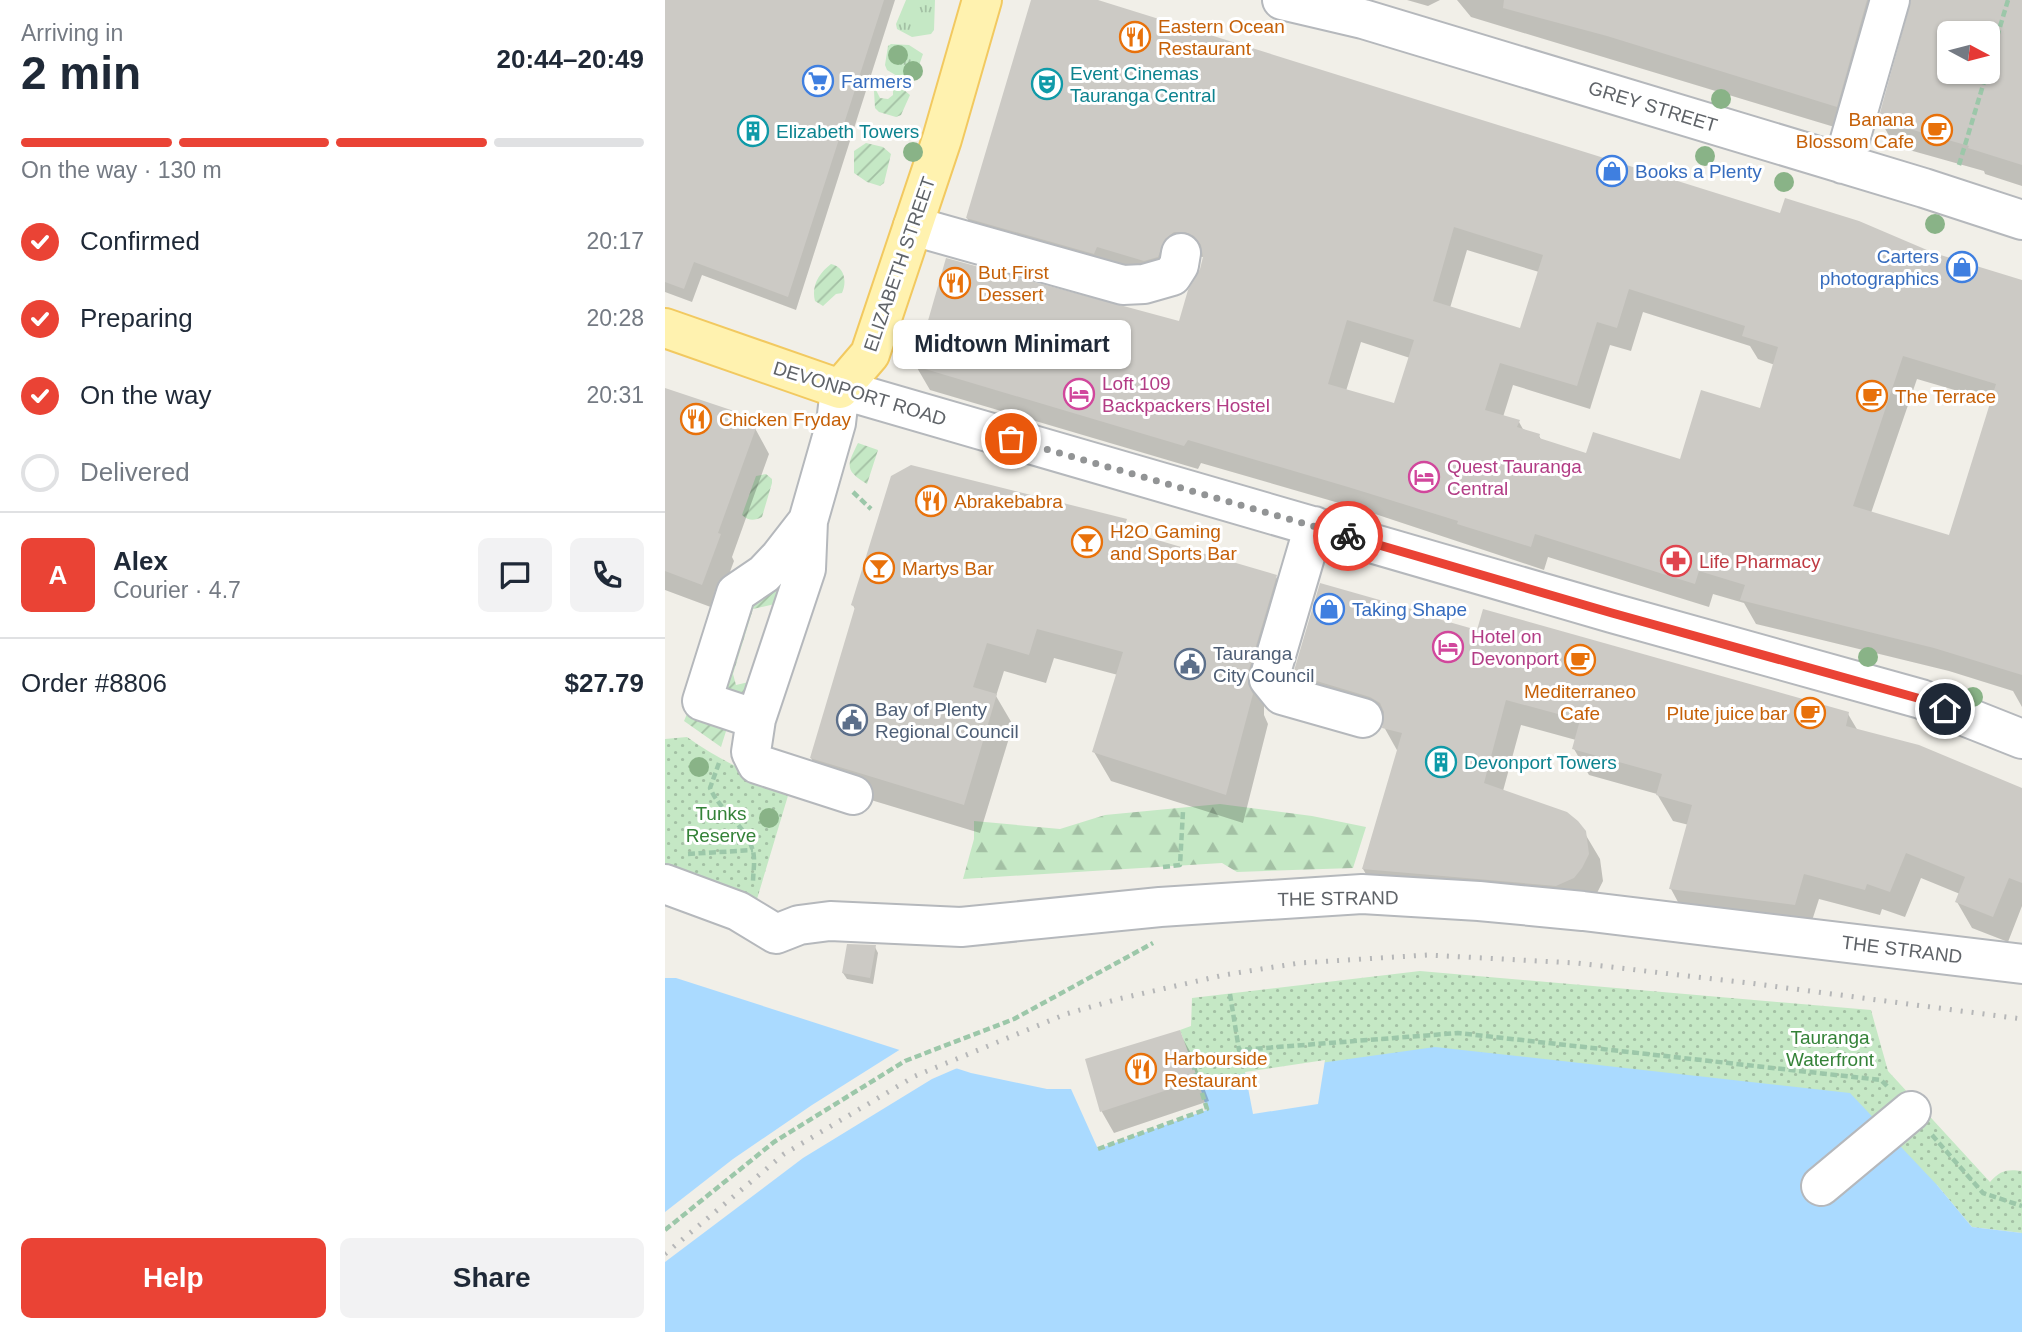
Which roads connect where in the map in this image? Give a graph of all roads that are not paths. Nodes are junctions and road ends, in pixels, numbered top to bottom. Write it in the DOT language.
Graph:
graph roads {
  1 [pos="982,0"];
  2 [pos="1282,0"];
  3 [pos="1890,0"];
  4 [pos="1843,164"];
  5 [pos="2022,220"];
  6 [pos="913,226"];
  7 [pos="1181,253"];
  8 [pos="665,328"];
  9 [pos="840,388"];
  10 [pos="808,521"];
  11 [pos="1314,526"];
  12 [pos="746,716"];
  13 [pos="1363,718"];
  14 [pos="2022,739"];
  15 [pos="853,795"];
  16 [pos="665,884"];
  17 [pos="2022,964"];
  18 [pos="1911,1111"];
  19 [pos="1821,1186"];
  1 -- 6 [label="main road, ELIZABETH STREET"];
  2 -- 4 [label="street, GREY STREET"];
  3 -- 4 [label="street"];
  4 -- 5 [label="street, GREY STREET"];
  6 -- 7 [label="street"];
  6 -- 9 [label="main road, ELIZABETH STREET"];
  8 -- 9 [label="main road, DEVONPORT ROAD"];
  9 -- 10 [label="street"];
  9 -- 11 [label="street, DEVONPORT ROAD"];
  10 -- 12 [label="street"];
  10 -- 12 [label="street"];
  11 -- 13 [label="street"];
  11 -- 14 [label="street, DEVONPORT ROAD"];
  12 -- 15 [label="street"];
  16 -- 17 [label="street, THE STRAND"];
  18 -- 19 [label="street"];
}
